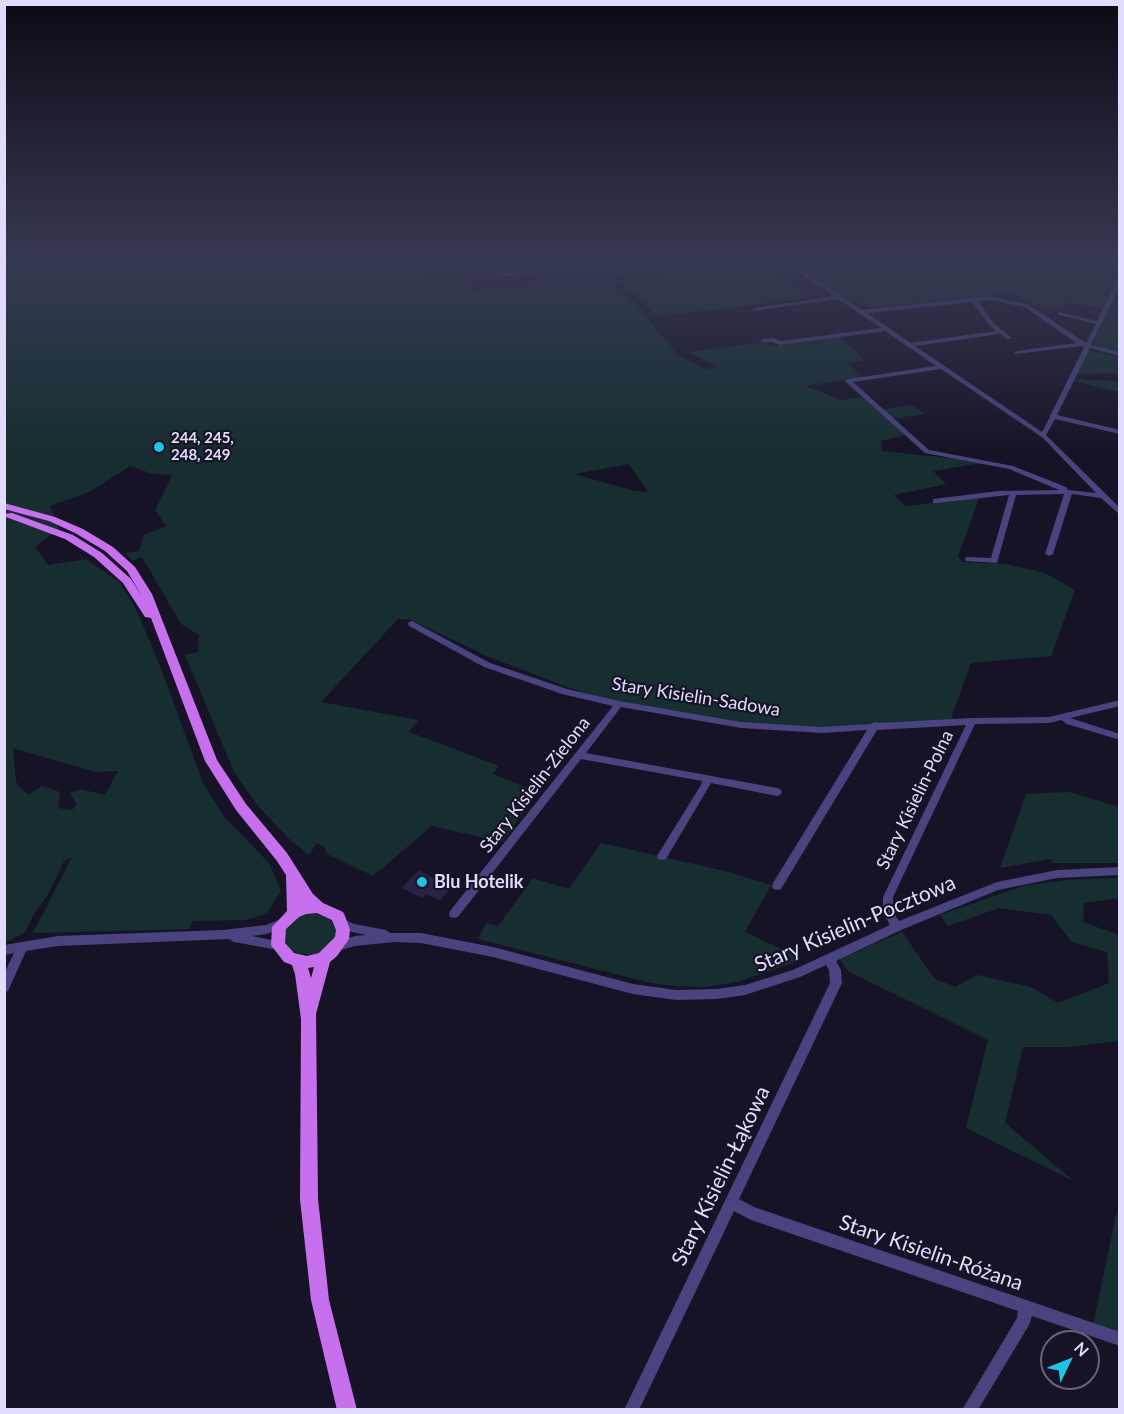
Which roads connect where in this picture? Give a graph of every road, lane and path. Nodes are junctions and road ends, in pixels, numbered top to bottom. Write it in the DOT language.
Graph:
graph roads {
  1 [pos="881,325"];
  2 [pos="994,325"];
  3 [pos="1055,325"];
  4 [pos="1097,325"];
  5 [pos="887,329"];
  6 [pos="1000,332"];
  7 [pos="1010,338"];
  8 [pos="763,341"];
  9 [pos="910,345"];
  10 [pos="1084,345"];
  11 [pos="1017,353"];
  12 [pos="1119,354"];
  13 [pos="942,367"];
  14 [pos="1052,416"];
  15 [pos="1119,432"];
  16 [pos="1040,434"];
  17 [pos="1066,492"];
  18 [pos="1014,493"];
  19 [pos="1104,496"];
  20 [pos="936,501"];
  21 [pos="4,506"];
  22 [pos="1119,513"];
  23 [pos="4,514"];
  24 [pos="1049,554"];
  25 [pos="969,559"];
  26 [pos="412,624"];
  27 [pos="163,639"];
  28 [pos="619,704"];
  29 [pos="1119,704"];
  30 [pos="1062,717"];
  31 [pos="972,721"];
  32 [pos="875,725"];
  33 [pos="1119,737"];
  34 [pos="579,755"];
  35 [pos="707,779"];
  36 [pos="777,792"];
  37 [pos="662,856"];
  38 [pos="1119,871"];
  39 [pos="293,876"];
  40 [pos="777,886"];
  41 [pos="318,907"];
  42 [pos="454,914"];
  43 [pos="289,918"];
  44 [pos="342,922"];
  45 [pos="897,927"];
  46 [pos="223,935"];
  47 [pos="394,937"];
  48 [pos="278,945"];
  49 [pos="23,946"];
  50 [pos="337,946"];
  51 [pos="4,950"];
  52 [pos="323,959"];
  53 [pos="829,959"];
  54 [pos="298,961"];
  55 [pos="4,988"];
  56 [pos="309,1019"];
  57 [pos="731,1202"];
  58 [pos="1026,1307"];
  59 [pos="1119,1339"];
  60 [pos="347,1410"];
  61 [pos="631,1410"];
  62 [pos="969,1410"];
  1 -- 5 [label="street"];
  2 -- 6 [label="street"];
  3 -- 10 [label="street"];
  4 -- 10 [label="street"];
  5 -- 8 [label="street"];
  5 -- 9 [label="street"];
  6 -- 7 [label="street"];
  6 -- 9 [label="street"];
  9 -- 13 [label="street"];
  10 -- 11 [label="street"];
  10 -- 12 [label="street"];
  10 -- 14 [label="street"];
  13 -- 16 [label="street"];
  13 -- 17 [label="street"];
  14 -- 15 [label="street"];
  14 -- 16 [label="street"];
  16 -- 19 [label="street"];
  17 -- 18 [label="street"];
  17 -- 19 [label="street"];
  17 -- 24 [label="street"];
  18 -- 20 [label="street"];
  18 -- 25 [label="street"];
  19 -- 22 [label="street"];
  21 -- 27 [label="main road"];
  23 -- 27 [label="main road"];
  26 -- 28 [label="street, Stary Kisielin-Sadowa"];
  27 -- 39 [label="main road"];
  28 -- 32 [label="street, Stary Kisielin-Sadowa"];
  28 -- 34 [label="street, Stary Kisielin-Zielona"];
  29 -- 30 [label="street, Stary Kisielin-Sadowa"];
  30 -- 31 [label="street, Stary Kisielin-Sadowa"];
  30 -- 33 [label="street, Stary Kisielin-Sadowa"];
  31 -- 32 [label="street, Stary Kisielin-Sadowa"];
  31 -- 45 [label="street, Stary Kisielin-Polna"];
  32 -- 40 [label="street"];
  34 -- 35 [label="street"];
  34 -- 42 [label="street, Stary Kisielin-Zielona"];
  35 -- 36 [label="street"];
  35 -- 37 [label="street"];
  38 -- 45 [label="street, Stary Kisielin-Pocztowa"];
  39 -- 41 [label="main road"];
  39 -- 43 [label="main road"];
  41 -- 43 [label="main road"];
  41 -- 44 [label="main road"];
  43 -- 46 [label="street"];
  43 -- 48 [label="main road"];
  44 -- 47 [label="street, Stary Kisielin-Pocztowa"];
  44 -- 50 [label="main road"];
  45 -- 53 [label="street, Stary Kisielin-Pocztowa"];
  46 -- 48 [label="street"];
  46 -- 49 [label="street"];
  47 -- 50 [label="street, Stary Kisielin-Pocztowa"];
  47 -- 53 [label="street, Stary Kisielin-Pocztowa"];
  48 -- 54 [label="main road"];
  49 -- 51 [label="street"];
  49 -- 55 [label="street"];
  50 -- 52 [label="main road"];
  52 -- 54 [label="main road"];
  52 -- 56 [label="main road"];
  53 -- 57 [label="street, Stary Kisielin-Łąkowa"];
  54 -- 56 [label="main road"];
  56 -- 60 [label="main road"];
  57 -- 58 [label="street, Stary Kisielin-Różana"];
  57 -- 61 [label="street, Stary Kisielin-Łąkowa"];
  58 -- 59 [label="street, Stary Kisielin-Różana"];
  58 -- 62 [label="street"];
}
